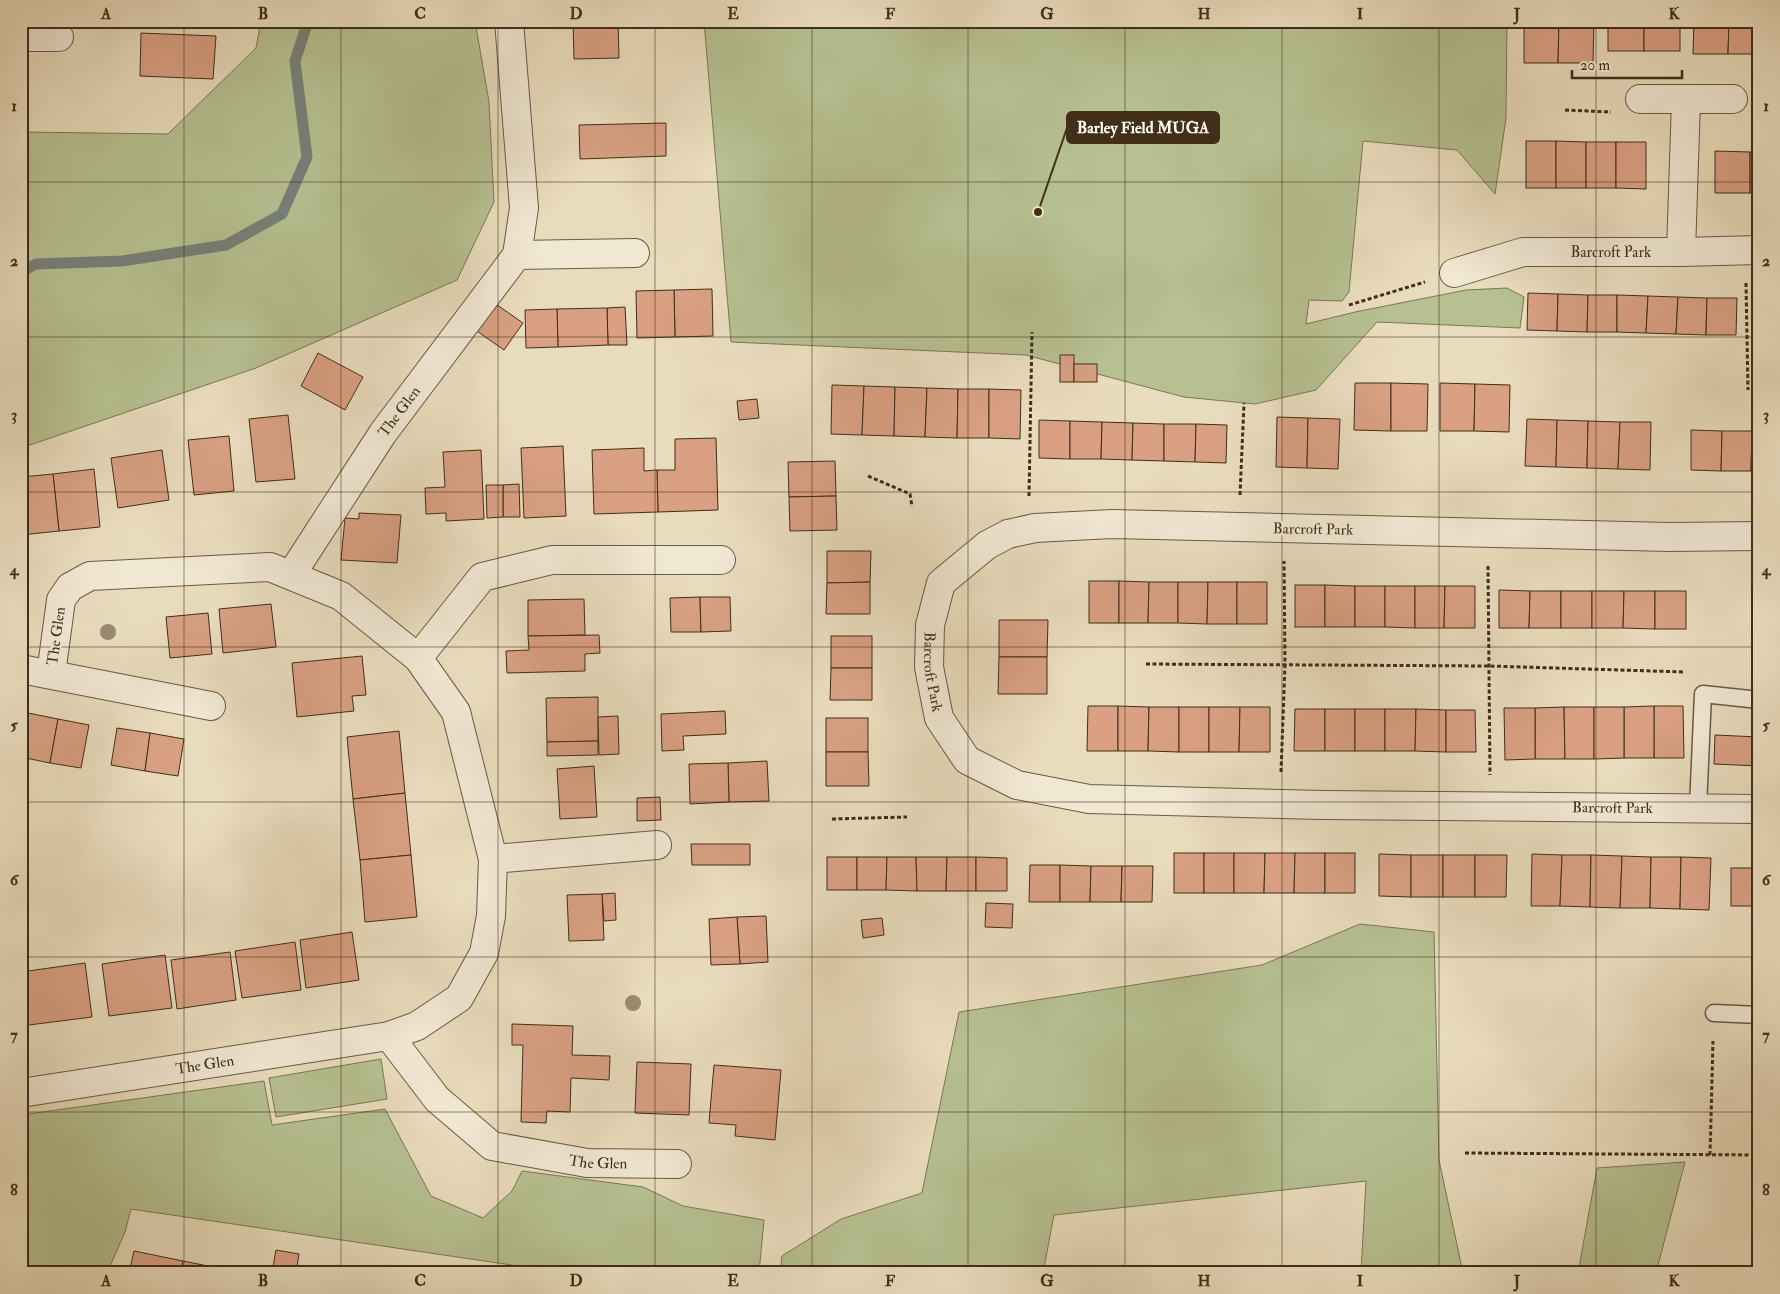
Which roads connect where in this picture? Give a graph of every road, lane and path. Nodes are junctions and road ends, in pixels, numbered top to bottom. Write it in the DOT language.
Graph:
graph roads {
  1 [pos="509,21"];
  2 [pos="21,37"];
  3 [pos="59,38"];
  4 [pos="1733,99"];
  5 [pos="1686,100"];
  6 [pos="1630,105"];
  7 [pos="1564,110"];
  8 [pos="1752,250"];
  9 [pos="1681,252"];
  10 [pos="635,253"];
  11 [pos="517,255"];
  12 [pos="1454,273"];
  13 [pos="1349,305"];
  14 [pos="1032,332"];
  15 [pos="1748,390"];
  16 [pos="1244,403"];
  17 [pos="868,476"];
  18 [pos="1240,497"];
  19 [pos="1029,498"];
  20 [pos="912,507"];
  21 [pos="1284,528"];
  22 [pos="1488,533"];
  23 [pos="1759,536"];
  24 [pos="721,560"];
  25 [pos="291,575"];
  26 [pos="418,658"];
  27 [pos="1146,664"];
  28 [pos="1286,665"];
  29 [pos="1489,666"];
  30 [pos="21,669"];
  31 [pos="1690,672"];
  32 [pos="51,674"];
  33 [pos="1759,700"];
  34 [pos="210,706"];
  35 [pos="1279,804"];
  36 [pos="1490,806"];
  37 [pos="1698,808"];
  38 [pos="1759,809"];
  39 [pos="907,817"];
  40 [pos="832,819"];
  41 [pos="657,845"];
  42 [pos="493,859"];
  43 [pos="1714,1013"];
  44 [pos="1759,1014"];
  45 [pos="389,1036"];
  46 [pos="21,1093"];
  47 [pos="1464,1153"];
  48 [pos="1710,1155"];
  49 [pos="1759,1155"];
  50 [pos="677,1164"];
  1 -- 11 [label="street, The Glen"];
  2 -- 3 [label="street"];
  4 -- 5 [label="street"];
  5 -- 6 [label="street"];
  5 -- 9 [label="street"];
  6 -- 7 [label="path"];
  8 -- 9 [label="street, Barcroft Park"];
  8 -- 15 [label="path"];
  9 -- 12 [label="street, Barcroft Park"];
  10 -- 11 [label="street"];
  11 -- 25 [label="street, The Glen"];
  12 -- 13 [label="path"];
  14 -- 19 [label="path"];
  16 -- 18 [label="path"];
  17 -- 20 [label="path"];
  21 -- 22 [label="street, Barcroft Park"];
  21 -- 28 [label="path"];
  21 -- 35 [label="street, Barcroft Park"];
  22 -- 23 [label="street, Barcroft Park"];
  22 -- 29 [label="path"];
  24 -- 26 [label="street"];
  25 -- 26 [label="street, The Glen"];
  25 -- 32 [label="street, The Glen"];
  26 -- 42 [label="street, The Glen"];
  27 -- 28 [label="path"];
  28 -- 29 [label="path"];
  28 -- 35 [label="path"];
  29 -- 31 [label="path"];
  29 -- 36 [label="path"];
  30 -- 32 [label="street, The Glen"];
  32 -- 34 [label="street, The Glen"];
  33 -- 37 [label="lane"];
  35 -- 36 [label="street, Barcroft Park"];
  36 -- 37 [label="street, Barcroft Park"];
  37 -- 38 [label="street, Barcroft Park"];
  39 -- 40 [label="path"];
  41 -- 42 [label="street"];
  42 -- 45 [label="street, The Glen"];
  43 -- 44 [label="lane"];
  43 -- 48 [label="path"];
  45 -- 46 [label="street, The Glen"];
  45 -- 50 [label="street, The Glen"];
  47 -- 48 [label="path"];
  48 -- 49 [label="path"];
}
